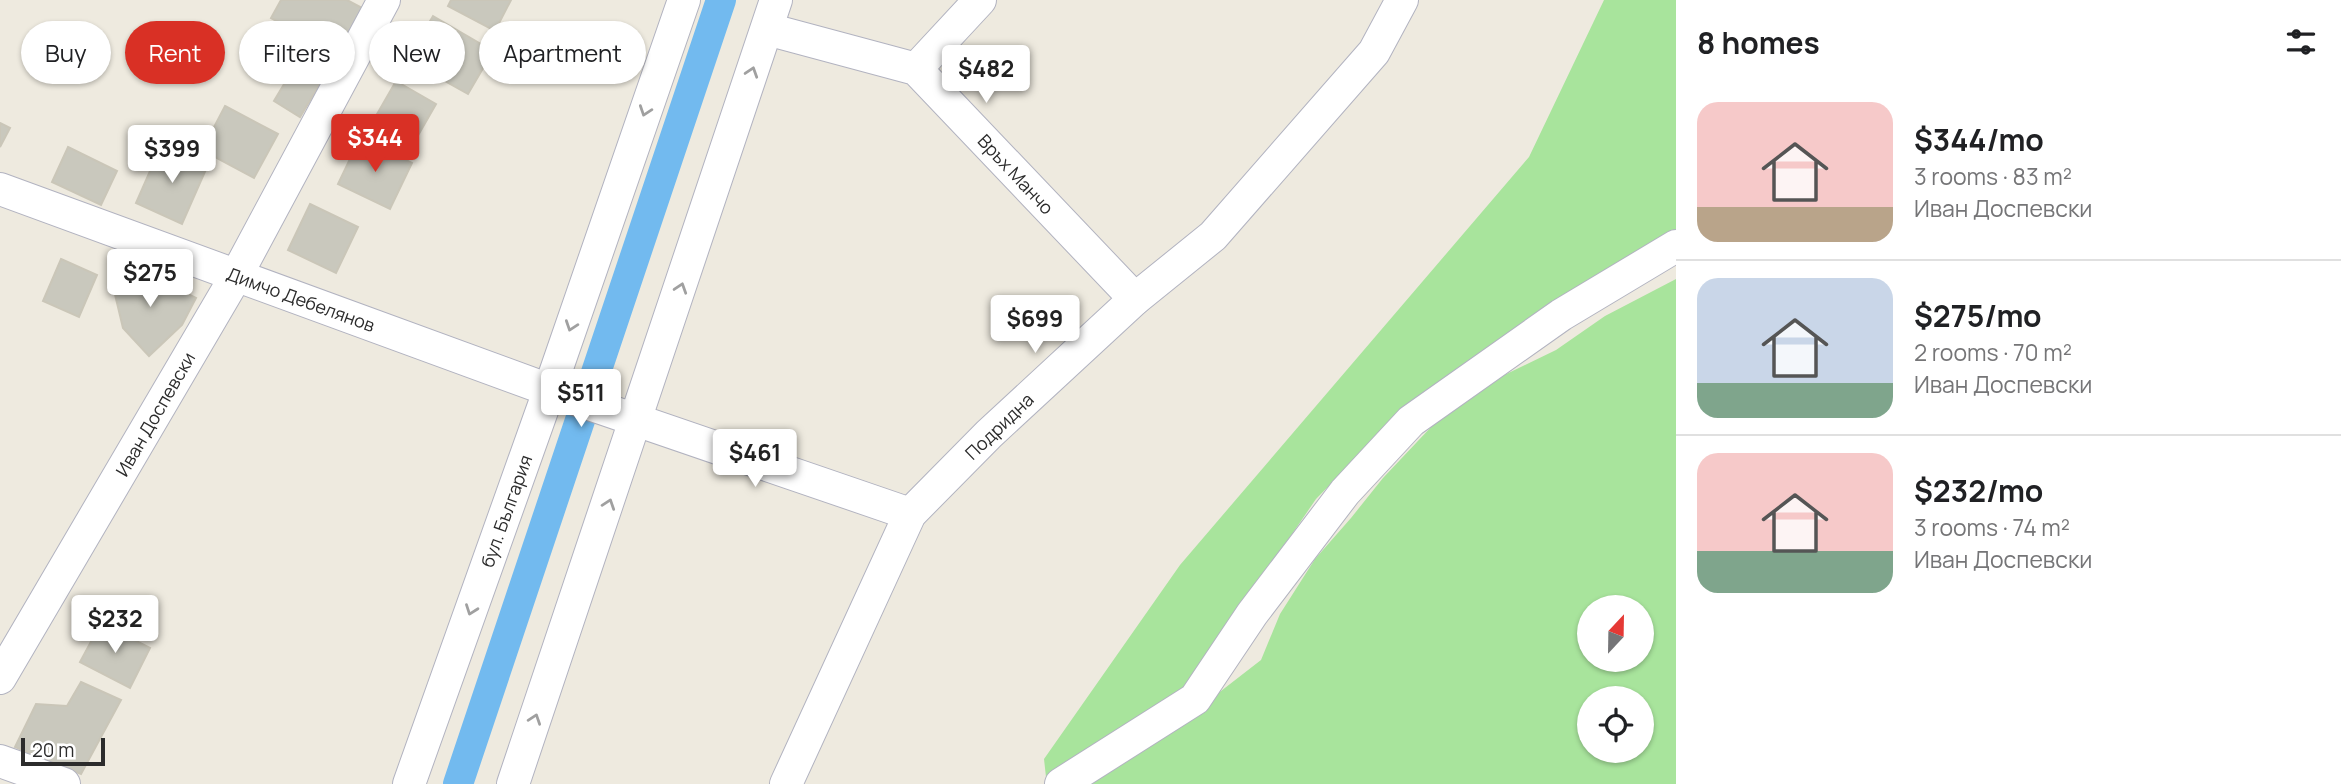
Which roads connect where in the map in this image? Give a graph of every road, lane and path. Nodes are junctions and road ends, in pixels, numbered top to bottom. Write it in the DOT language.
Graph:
graph roads {
  1 [pos="384,0"];
  2 [pos="684,0"];
  3 [pos="980,0"];
  4 [pos="1402,0"];
  5 [pos="771,14"];
  6 [pos="916,69"];
  7 [pos="0,189"];
  8 [pos="1676,246"];
  9 [pos="236,276"];
  10 [pos="1135,299"];
  11 [pos="556,393"];
  12 [pos="627,417"];
  13 [pos="910,514"];
  14 [pos="0,678"];
  15 [pos="0,761"];
  16 [pos="64,784"];
  17 [pos="409,784"];
  18 [pos="513,784"];
  19 [pos="786,784"];
  20 [pos="1061,784"];
  1 -- 9 [label="street, Иван Доспевски"];
  2 -- 11 [label="street, бул. България, one-way"];
  3 -- 6 [label="street"];
  4 -- 10 [label="street, Подридна"];
  5 -- 6 [label="street"];
  12 -- 5 [label="street, one-way"];
  6 -- 10 [label="street, Връх Манчо"];
  7 -- 9 [label="street, Димчо Дебелянов"];
  8 -- 20 [label="street"];
  9 -- 11 [label="street, Димчо Дебелянов"];
  9 -- 14 [label="street, Иван Доспевски"];
  10 -- 13 [label="street, Подридна"];
  11 -- 12 [label="street, Димчо Дебелянов"];
  11 -- 17 [label="street, бул. България, one-way"];
  12 -- 13 [label="street"];
  18 -- 12 [label="street, one-way"];
  13 -- 19 [label="street, Подридна"];
  15 -- 16 [label="street"];
}
